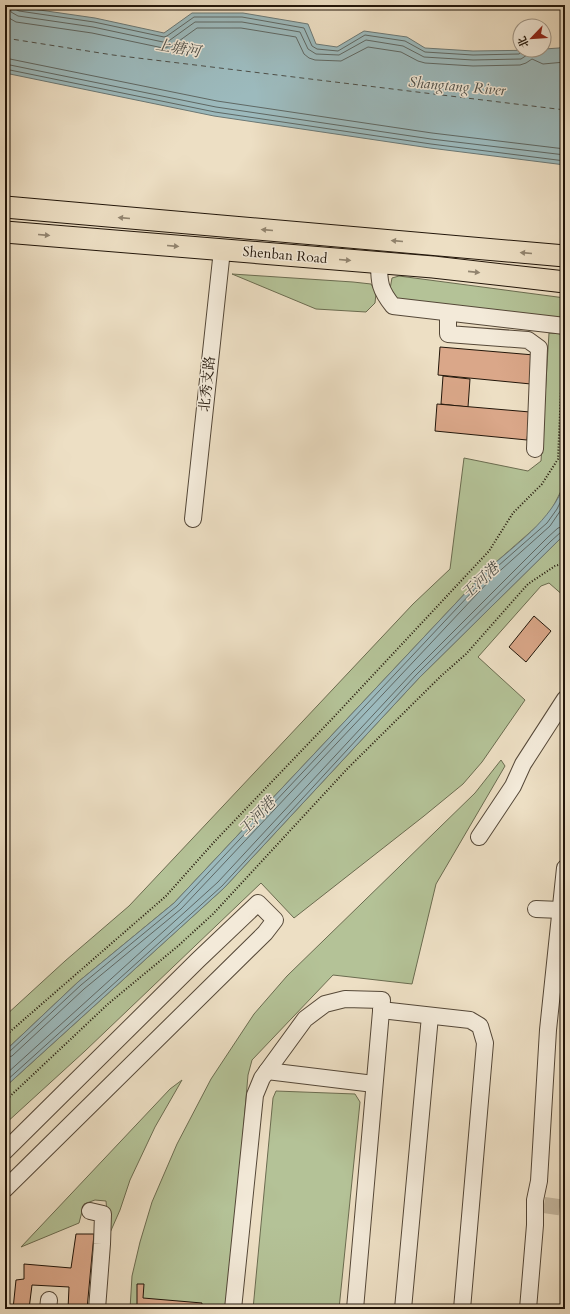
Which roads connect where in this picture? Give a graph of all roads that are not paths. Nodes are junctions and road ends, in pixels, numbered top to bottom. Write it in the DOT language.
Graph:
graph roads {
  1 [pos="5,207"];
  2 [pos="5,232"];
  3 [pos="222,250"];
  4 [pos="565,256"];
  5 [pos="379,263"];
  6 [pos="565,282"];
  7 [pos="448,313"];
  8 [pos="565,326"];
  9 [pos="535,449"];
  10 [pos="194,519"];
  11 [pos="565,699"];
  12 [pos="479,837"];
  13 [pos="565,868"];
  14 [pos="536,909"];
  15 [pos="561,910"];
  16 [pos="381,1010"];
  17 [pos="430,1016"];
  18 [pos="267,1071"];
  19 [pos="374,1084"];
  20 [pos="5,1151"];
  21 [pos="5,1189"];
  22 [pos="90,1211"];
  23 [pos="97,1309"];
  24 [pos="234,1309"];
  25 [pos="355,1309"];
  26 [pos="403,1309"];
  27 [pos="462,1309"];
  28 [pos="528,1309"];
  4 -- 1 [label="main road, Shenban Road, one-way"];
  2 -- 3 [label="main road, Shenban Road, one-way"];
  3 -- 5 [label="main road, Shenban Road, one-way"];
  3 -- 10 [label="street, 北秀支路"];
  5 -- 6 [label="main road, Shenban Road, one-way"];
  5 -- 7 [label="street"];
  7 -- 8 [label="street"];
  7 -- 9 [label="street"];
  11 -- 12 [label="street"];
  13 -- 15 [label="street"];
  14 -- 15 [label="street"];
  15 -- 28 [label="street"];
  16 -- 17 [label="street"];
  16 -- 18 [label="street"];
  16 -- 19 [label="street"];
  17 -- 26 [label="street"];
  17 -- 27 [label="street"];
  18 -- 19 [label="street"];
  18 -- 24 [label="street"];
  19 -- 25 [label="street"];
  20 -- 21 [label="street"];
  22 -- 23 [label="street"];
}
